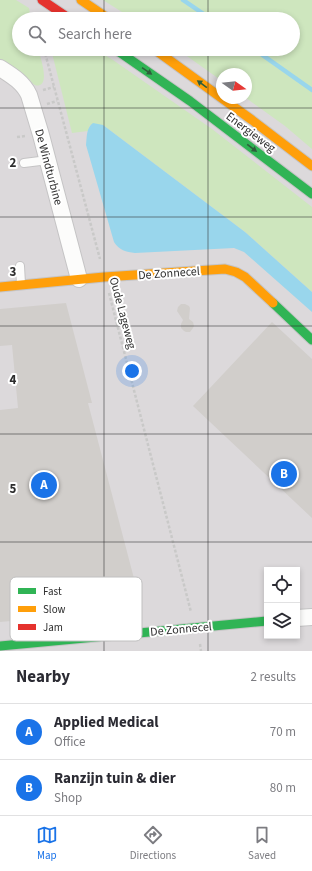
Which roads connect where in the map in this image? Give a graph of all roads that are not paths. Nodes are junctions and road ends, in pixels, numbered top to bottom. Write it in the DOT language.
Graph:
graph roads {
  1 [pos="42,0"];
  2 [pos="81,0"];
  3 [pos="60,12"];
  4 [pos="99,12"];
  5 [pos="125,56"];
  6 [pos="164,56"];
  7 [pos="0,68"];
  8 [pos="48,160"];
  9 [pos="24,163"];
  10 [pos="312,166"];
  11 [pos="312,194"];
  12 [pos="20,266"];
  13 [pos="79,279"];
  14 [pos="21,285"];
  15 [pos="0,287"];
  16 [pos="312,340"];
  17 [pos="312,617"];
  18 [pos="300,618"];
  19 [pos="264,621"];
  20 [pos="142,633"];
  21 [pos="54,641"];
  22 [pos="0,646"];
  1 -- 3 [label="street"];
  2 -- 4 [label="street"];
  5 -- 11 [label="street, Energieweg, one-way"];
  10 -- 6 [label="street, Energieweg, one-way"];
  7 -- 8 [label="street, De Windturbine"];
  8 -- 9 [label="lane"];
  8 -- 13 [label="street, De Windturbine"];
  12 -- 14 [label="lane"];
  13 -- 14 [label="street, De Zonnecel"];
  13 -- 16 [label="street, De Zonnecel"];
  14 -- 15 [label="street, De Zonnecel"];
  17 -- 18 [label="street"];
  19 -- 20 [label="street, De Zonnecel"];
  21 -- 22 [label="street, De Zonnecel"];
}
